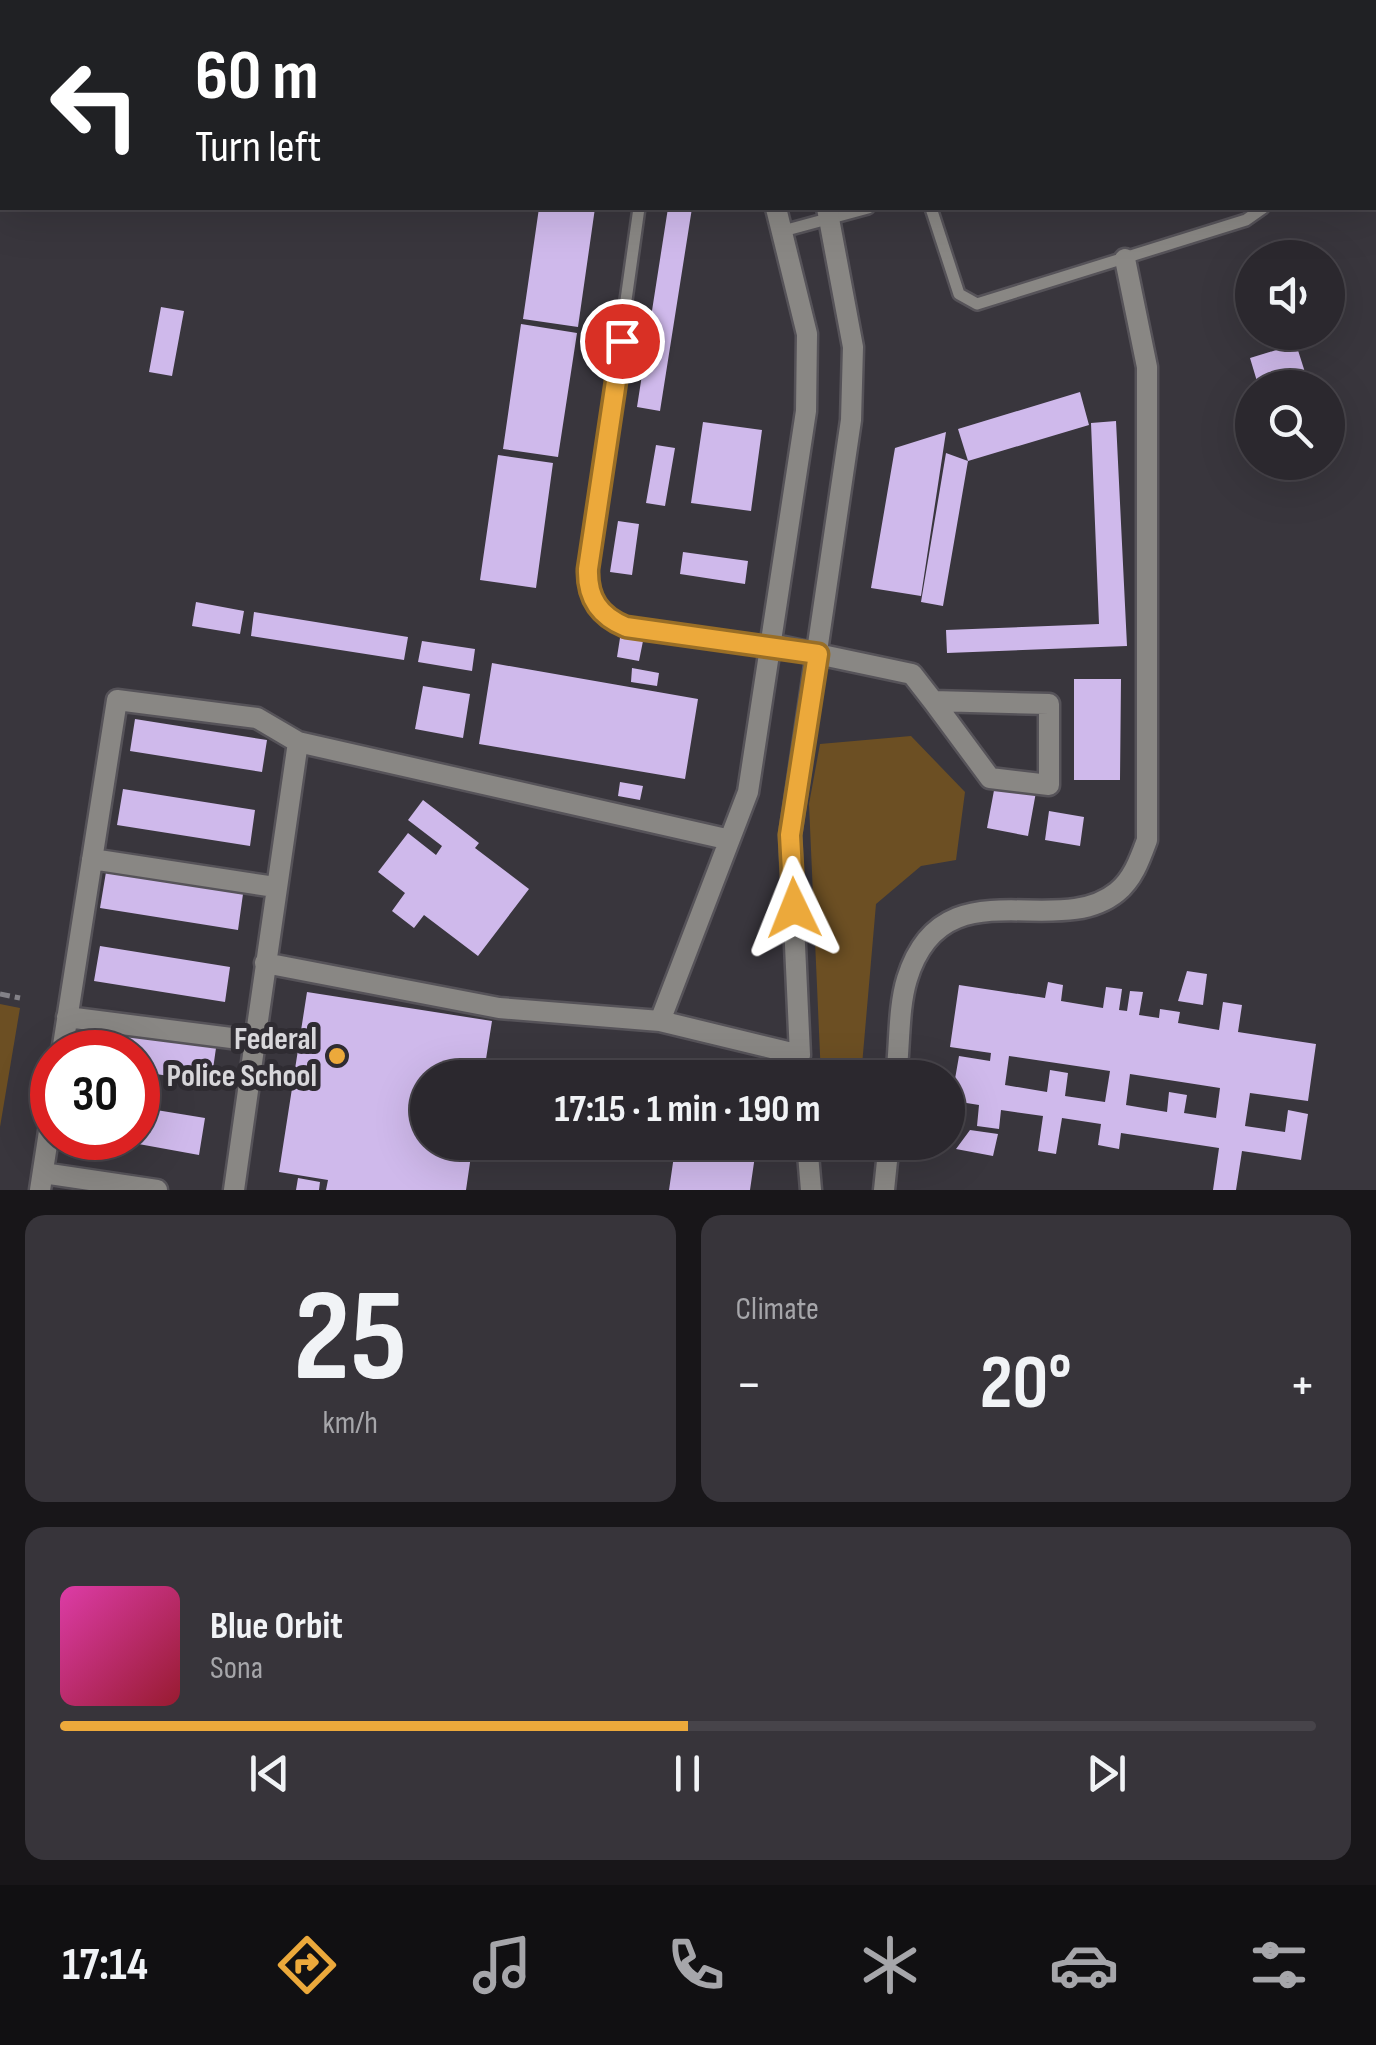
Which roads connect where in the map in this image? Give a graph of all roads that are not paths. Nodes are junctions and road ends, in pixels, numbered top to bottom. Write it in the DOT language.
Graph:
graph roads {
  1 [pos="639,210"];
  2 [pos="777,210"];
  3 [pos="931,210"];
  4 [pos="1260,210"];
  5 [pos="828,213"];
  6 [pos="783,232"];
  7 [pos="1125,259"];
  8 [pos="770,644"];
  9 [pos="818,654"];
  10 [pos="933,701"];
  11 [pos="298,742"];
  12 [pos="726,839"];
  13 [pos="92,859"];
  14 [pos="275,887"];
  15 [pos="266,963"];
  16 [pos="68,1017"];
  17 [pos="660,1021"];
  18 [pos="66,1030"];
  19 [pos="255,1041"];
  20 [pos="800,1055"];
  21 [pos="800,1060"];
  22 [pos="898,1060"];
  23 [pos="810,1160"];
  24 [pos="887,1160"];
  25 [pos="42,1182"];
  26 [pos="157,1190"];
  27 [pos="234,1190"];
  28 [pos="812,1190"];
  29 [pos="884,1190"];
  1 -- 8 [label="lane"];
  2 -- 6 [label="street"];
  3 -- 7 [label="lane"];
  4 -- 7 [label="lane"];
  5 -- 6 [label="lane"];
  5 -- 9 [label="street"];
  6 -- 8 [label="street"];
  7 -- 22 [label="street"];
  8 -- 9 [label="street"];
  8 -- 12 [label="street"];
  9 -- 10 [label="street"];
  9 -- 20 [label="street"];
  10 -- 10 [label="street"];
  11 -- 12 [label="street"];
  11 -- 13 [label="street"];
  11 -- 14 [label="street"];
  12 -- 17 [label="street"];
  13 -- 14 [label="street"];
  13 -- 16 [label="street"];
  14 -- 15 [label="street"];
  15 -- 17 [label="street"];
  15 -- 19 [label="street"];
  16 -- 18 [label="street"];
  16 -- 19 [label="street"];
  17 -- 20 [label="street"];
  19 -- 27 [label="street"];
  20 -- 21 [label="street"];
  23 -- 28 [label="street"];
  24 -- 29 [label="street"];
  25 -- 26 [label="street"];
}
